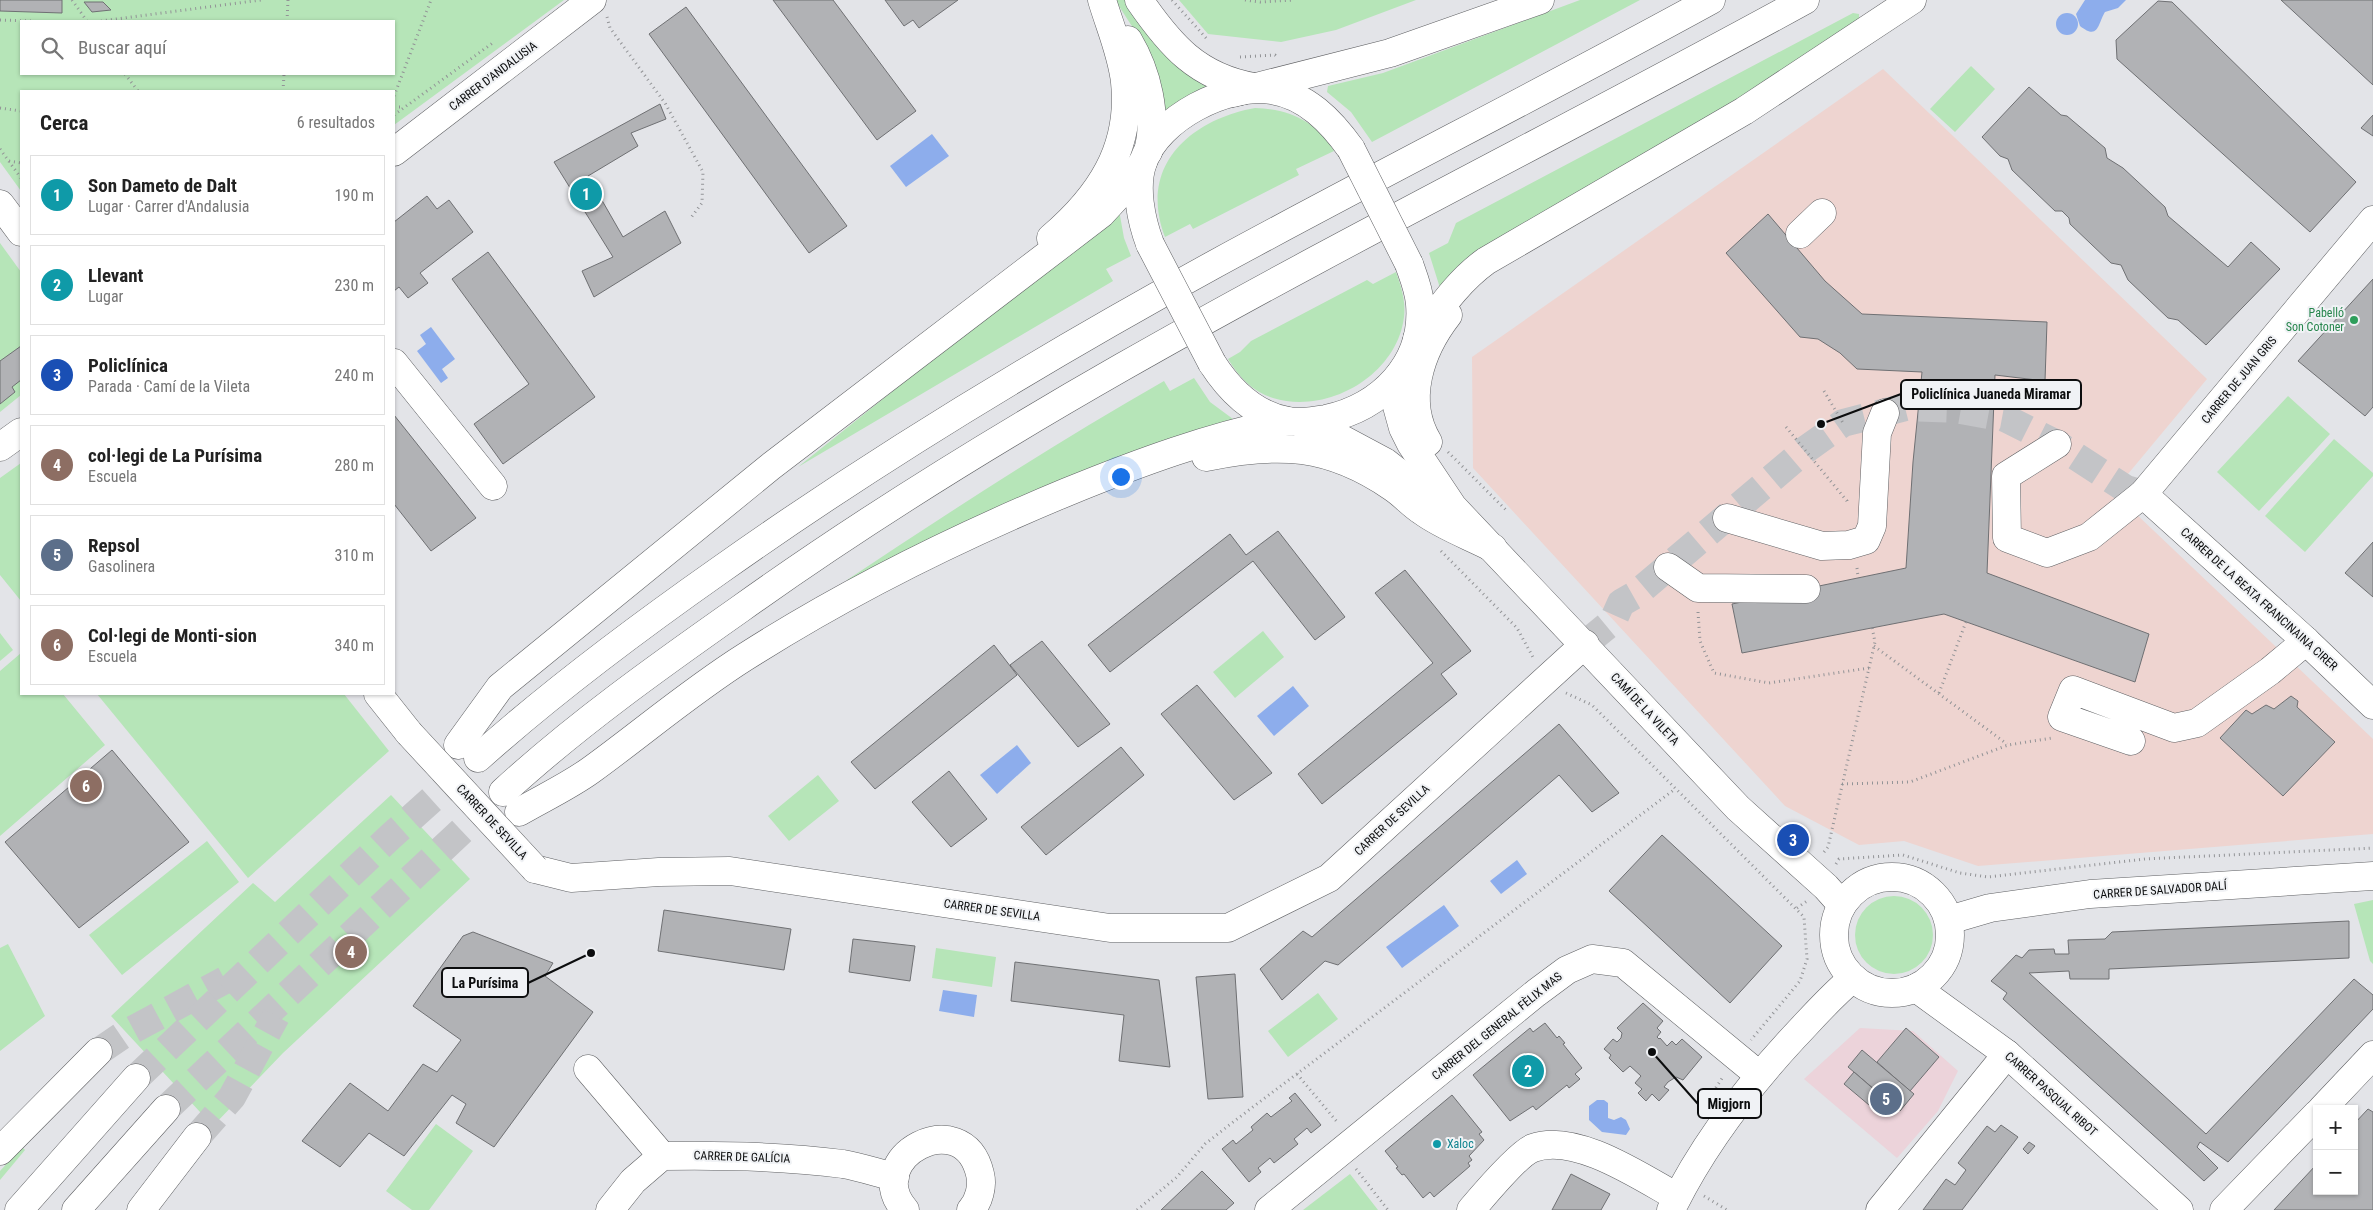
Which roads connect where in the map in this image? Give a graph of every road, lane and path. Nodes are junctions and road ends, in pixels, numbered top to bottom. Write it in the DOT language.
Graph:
graph roads {
  1 [pos="72,0"];
  2 [pos="261,0"];
  3 [pos="288,0"];
  4 [pos="431,0"];
  5 [pos="1103,0"];
  6 [pos="1138,0"];
  7 [pos="1245,0"];
  8 [pos="1293,0"];
  9 [pos="1540,0"];
  10 [pos="1711,0"];
  11 [pos="1805,0"];
  12 [pos="1912,0"];
  13 [pos="599,5"];
  14 [pos="0,20"];
  15 [pos="86,20"];
  16 [pos="109,20"];
  17 [pos="287,20"];
  18 [pos="20,21"];
  19 [pos="498,39"];
  20 [pos="126,75"];
  21 [pos="284,75"];
  22 [pos="137,90"];
  23 [pos="282,90"];
  24 [pos="1252,90"];
  25 [pos="395,93"];
  26 [pos="395,107"];
  27 [pos="405,107"];
  28 [pos="0,108"];
  29 [pos="20,111"];
  30 [pos="395,114"];
  31 [pos="0,149"];
  32 [pos="395,151"];
  33 [pos="1146,157"];
  34 [pos="8,160"];
  35 [pos="20,163"];
  36 [pos="1637,175"];
  37 [pos="20,177"];
  38 [pos="0,204"];
  39 [pos="1822,213"];
  40 [pos="690,220"];
  41 [pos="2373,220"];
  42 [pos="20,231"];
  43 [pos="1800,234"];
  44 [pos="998,293"];
  45 [pos="1417,339"];
  46 [pos="395,364"];
  47 [pos="1401,373"];
  48 [pos="1824,391"];
  49 [pos="1885,412"];
  50 [pos="1291,422"];
  51 [pos="1843,423"];
  52 [pos="1786,427"];
  53 [pos="20,433"];
  54 [pos="2057,444"];
  55 [pos="0,447"];
  56 [pos="1444,447"];
  57 [pos="493,486"];
  58 [pos="2143,494"];
  59 [pos="1046,501"];
  60 [pos="1453,507"];
  61 [pos="1508,512"];
  62 [pos="1727,518"];
  63 [pos="1853,544"];
  64 [pos="1493,548"];
  65 [pos="1440,551"];
  66 [pos="1668,567"];
  67 [pos="1858,577"];
  68 [pos="1698,588"];
  69 [pos="1806,589"];
  70 [pos="1966,622"];
  71 [pos="1872,628"];
  72 [pos="2306,640"];
  73 [pos="1585,644"];
  74 [pos="1874,646"];
  75 [pos="1869,668"];
  76 [pos="1550,676"];
  77 [pos="1938,693"];
  78 [pos="379,695"];
  79 [pos="2373,705"];
  80 [pos="2056,738"];
  81 [pos="2131,741"];
  82 [pos="2008,744"];
  83 [pos="1842,784"];
  84 [pos="1674,789"];
  85 [pos="1828,847"];
  86 [pos="2373,848"];
  87 [pos="2373,876"];
  88 [pos="1834,896"];
  89 [pos="1797,908"];
  90 [pos="1949,920"];
  91 [pos="1853,978"];
  92 [pos="1916,988"];
  93 [pos="98,1052"];
  94 [pos="2008,1054"];
  95 [pos="2373,1055"];
  96 [pos="1738,1056"];
  97 [pos="588,1069"];
  98 [pos="1297,1074"];
  99 [pos="1759,1075"];
  100 [pos="136,1078"];
  101 [pos="1710,1098"];
  102 [pos="2326,1105"];
  103 [pos="166,1109"];
  104 [pos="2313,1118"];
  105 [pos="197,1137"];
  106 [pos="1348,1146"];
  107 [pos="0,1151"];
  108 [pos="662,1156"];
  109 [pos="895,1177"];
  110 [pos="1674,1204"];
  111 [pos="19,1210"];
  112 [pos="76,1210"];
  113 [pos="141,1210"];
  114 [pos="610,1210"];
  115 [pos="905,1210"];
  116 [pos="971,1210"];
  117 [pos="1138,1210"];
  118 [pos="1268,1210"];
  119 [pos="1388,1210"];
  120 [pos="1470,1210"];
  121 [pos="1880,1210"];
  122 [pos="2179,1210"];
  123 [pos="2224,1210"];
  1 -- 15 [label="path"];
  2 -- 16 [label="path"];
  3 -- 17 [label="path"];
  4 -- 25 [label="path"];
  5 -- 33 [label="main road"];
  5 -- 44 [label="main road"];
  6 -- 24 [label="main road"];
  7 -- 8 [label="path"];
  9 -- 24 [label="main road"];
  10 -- 44 [label="main road"];
  11 -- 59 [label="main road"];
  12 -- 36 [label="main road"];
  13 -- 32 [label="main road, CARRER D'ANDALUSIA"];
  13 -- 40 [label="path"];
  14 -- 18 [label="path"];
  19 -- 27 [label="path"];
  20 -- 22 [label="path"];
  21 -- 23 [label="path"];
  24 -- 33 [label="main road"];
  24 -- 45 [label="main road, bridge"];
  26 -- 27 [label="path"];
  27 -- 30 [label="path"];
  28 -- 29 [label="path"];
  31 -- 34 [label="path"];
  33 -- 44 [label="main road"];
  33 -- 50 [label="main road, CAMÍ DE LA VILETA, bridge"];
  34 -- 35 [label="path"];
  34 -- 37 [label="path"];
  36 -- 45 [label="main road"];
  36 -- 60 [label="main road"];
  38 -- 42 [label="main road"];
  39 -- 43 [label="main road"];
  41 -- 58 [label="main road, CARRER DE JUAN GRIS"];
  45 -- 47 [label="main road"];
  46 -- 57 [label="main road"];
  47 -- 50 [label="main road"];
  47 -- 60 [label="main road, CAMÍ DE LA VILETA"];
  48 -- 51 [label="path"];
  49 -- 63 [label="main road"];
  50 -- 59 [label="main road"];
  50 -- 60 [label="main road, CAMÍ DE LA VILETA"];
  52 -- 63 [label="path"];
  53 -- 55 [label="main road"];
  54 -- 58 [label="main road, CARRER DE JUAN GRIS"];
  56 -- 61 [label="path"];
  58 -- 72 [label="main road, CARRER DE LA BEATA FRANCINAINA CIRER"];
  59 -- 64 [label="main road"];
  60 -- 64 [label="main road, CAMÍ DE LA VILETA"];
  62 -- 63 [label="main road"];
  63 -- 67 [label="path"];
  64 -- 73 [label="main road, CAMÍ DE LA VILETA"];
  65 -- 76 [label="path"];
  66 -- 68 [label="main road"];
  68 -- 69 [label="main road"];
  68 -- 75 [label="path"];
  70 -- 77 [label="path"];
  71 -- 74 [label="path"];
  72 -- 79 [label="main road, CARRER DE LA BEATA FRANCINAINA CIRER"];
  72 -- 81 [label="main road"];
  73 -- 76 [label="main road, CARRER DE SEVILLA"];
  73 -- 88 [label="main road, CAMÍ DE LA VILETA"];
  74 -- 75 [label="path"];
  74 -- 77 [label="path"];
  75 -- 83 [label="path"];
  76 -- 78 [label="main road, CARRER DE SEVILLA, bridge"];
  76 -- 84 [label="path"];
  77 -- 82 [label="path"];
  80 -- 82 [label="path"];
  82 -- 83 [label="path"];
  83 -- 85 [label="path"];
  84 -- 89 [label="path"];
  84 -- 98 [label="path"];
  86 -- 88 [label="path"];
  87 -- 90 [label="main road, CARRER DE SALVADOR DALÍ"];
  88 -- 89 [label="path"];
  88 -- 90 [label="main road"];
  88 -- 91 [label="main road"];
  89 -- 96 [label="path"];
  90 -- 92 [label="main road"];
  91 -- 92 [label="main road"];
  91 -- 99 [label="main road"];
  92 -- 94 [label="main road, CARRER PASQUAL RIBOT"];
  93 -- 107 [label="main road"];
  94 -- 121 [label="main road"];
  94 -- 122 [label="main road, CARRER PASQUAL RIBOT"];
  95 -- 102 [label="main road"];
  96 -- 99 [label="main road, CARRER DEL GENERAL FÈLIX MAS"];
  96 -- 101 [label="path"];
  96 -- 106 [label="main road, CARRER DEL GENERAL FÈLIX MAS"];
  97 -- 108 [label="main road"];
  98 -- 106 [label="path"];
  98 -- 117 [label="path"];
  99 -- 110 [label="main road"];
  100 -- 111 [label="main road"];
  103 -- 112 [label="main road"];
  104 -- 123 [label="main road"];
  105 -- 113 [label="main road"];
  106 -- 118 [label="main road, CARRER DEL GENERAL FÈLIX MAS"];
  106 -- 119 [label="path"];
  108 -- 109 [label="main road, CARRER DE GALÍCIA"];
  108 -- 114 [label="main road"];
  109 -- 115 [label="main road"];
  109 -- 116 [label="main road"];
  110 -- 120 [label="main road"];
}
